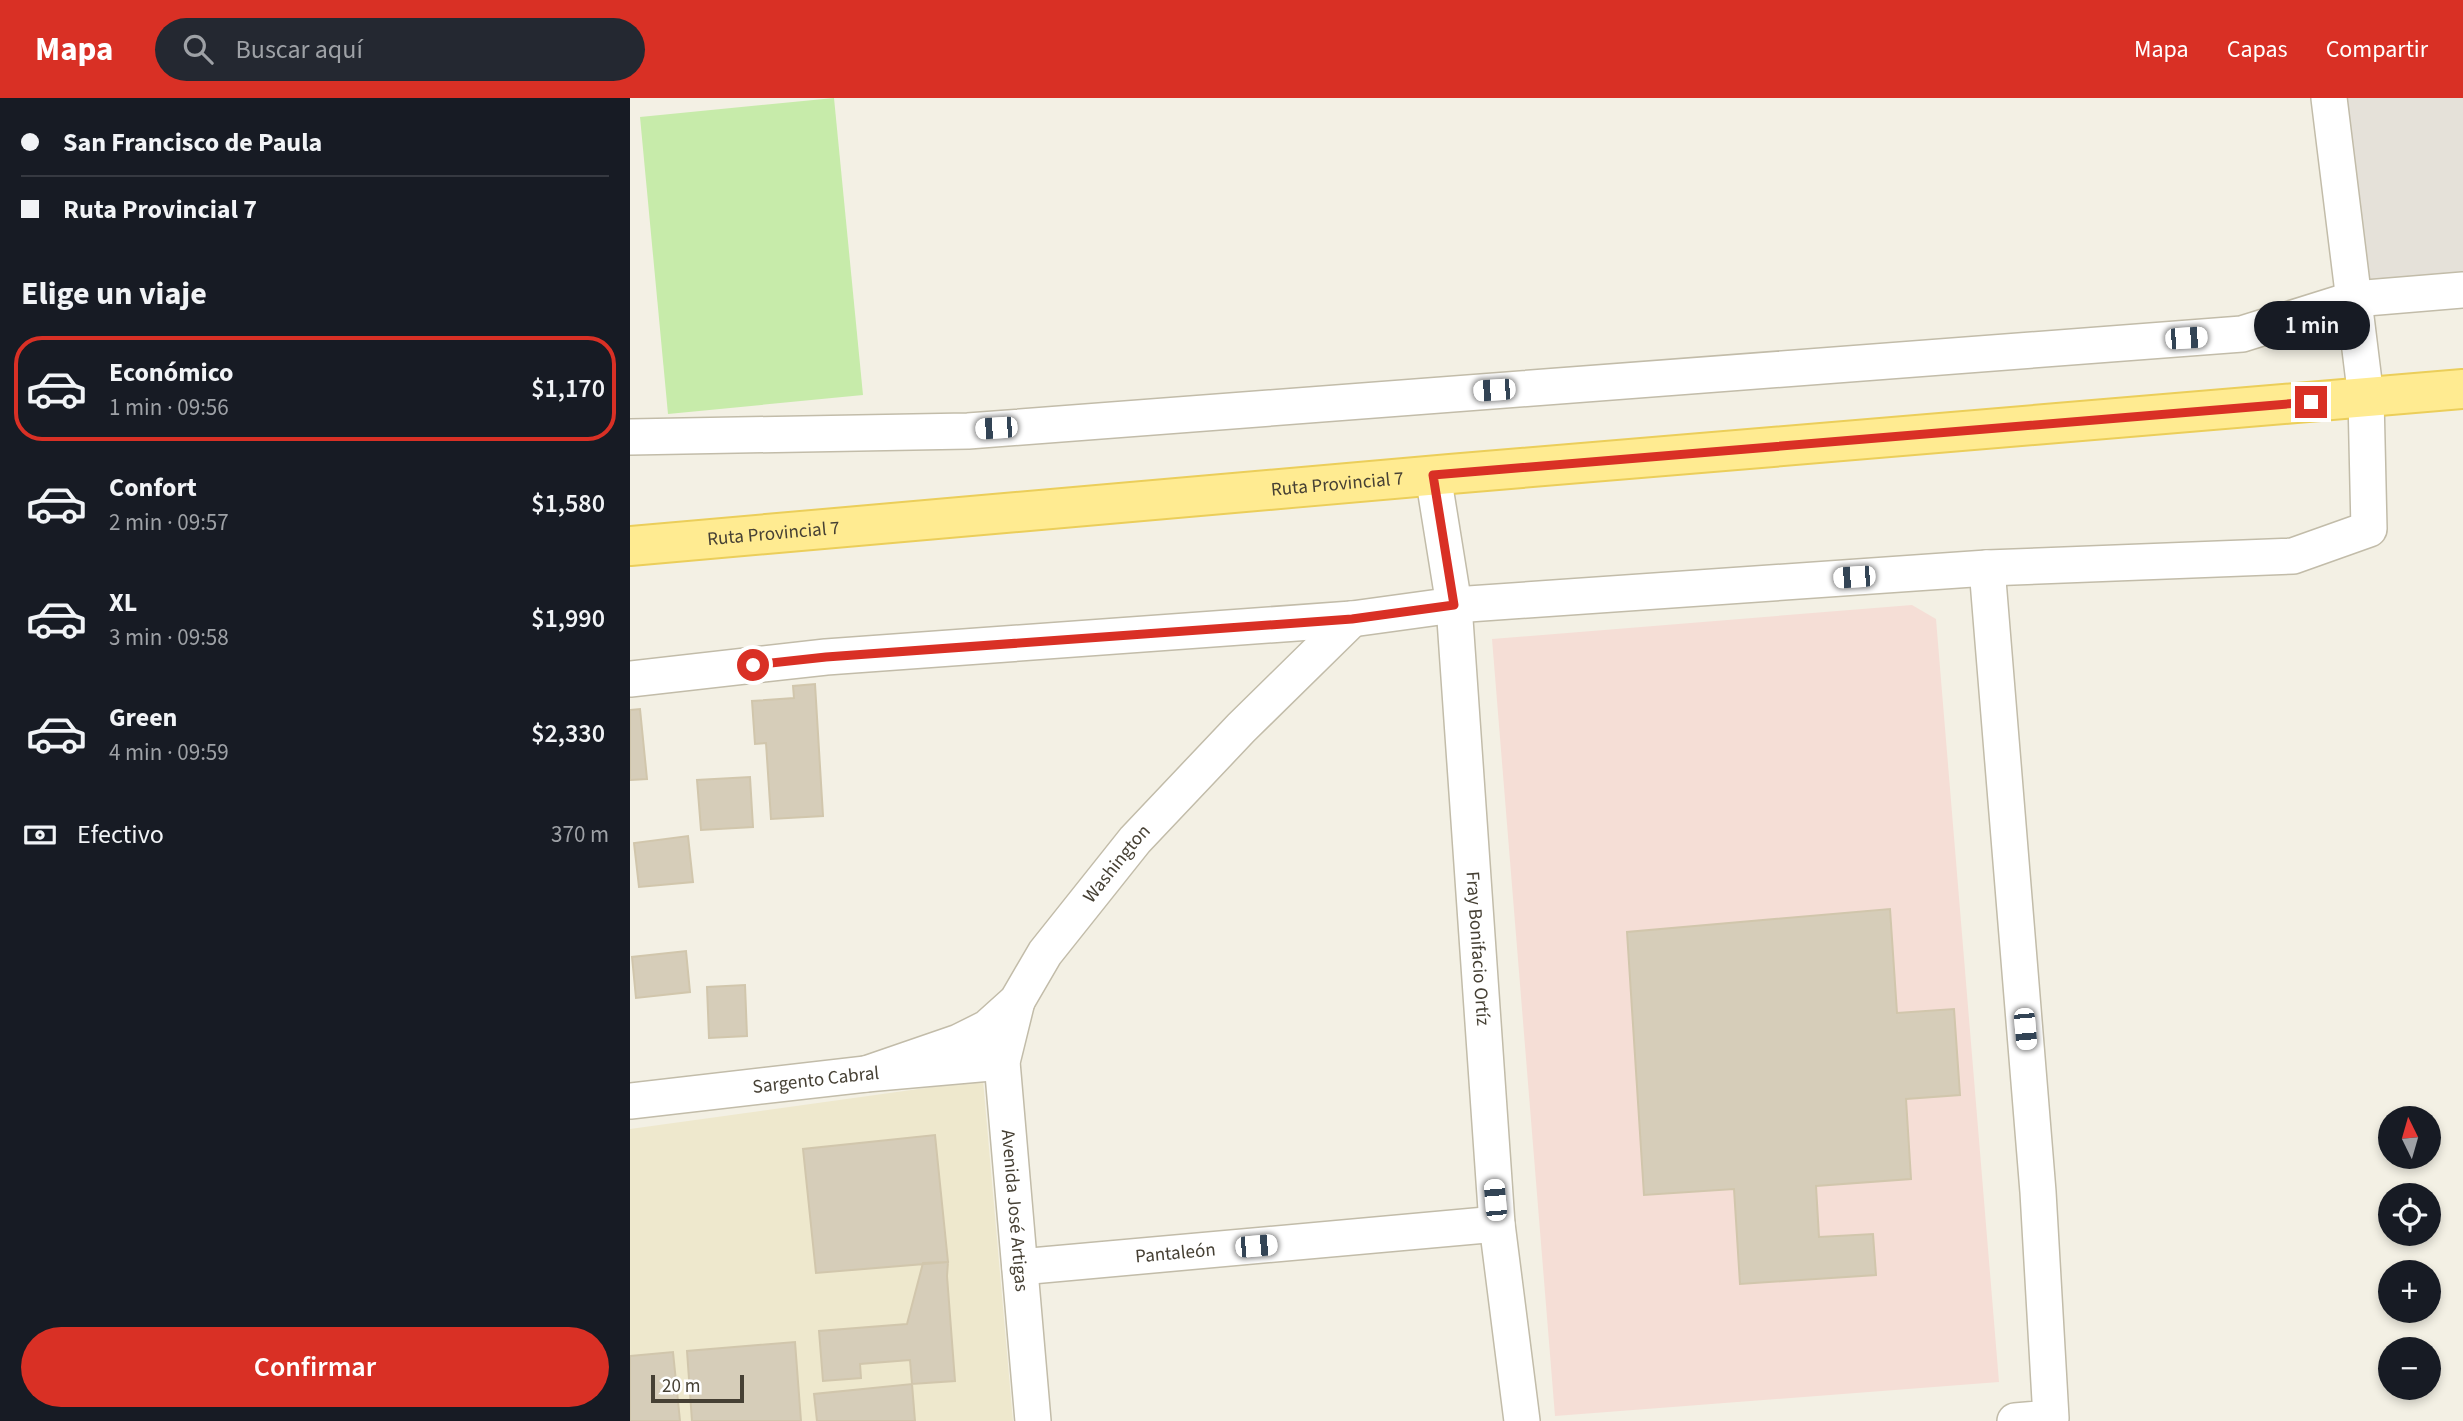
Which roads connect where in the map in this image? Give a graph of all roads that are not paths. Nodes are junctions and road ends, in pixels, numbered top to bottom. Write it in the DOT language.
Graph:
graph roads {
  1 [pos="2329,98"];
  2 [pos="2463,290"];
  3 [pos="2354,299"];
  4 [pos="2463,390"];
  5 [pos="2366,398"];
  6 [pos="630,437"];
  7 [pos="1433,475"];
  8 [pos="630,546"];
  9 [pos="1987,568"];
  10 [pos="1454,605"];
  11 [pos="1352,619"];
  12 [pos="630,679"];
  13 [pos="1017,1001"];
  14 [pos="1002,1062"];
  15 [pos="866,1074"];
  16 [pos="630,1101"];
  17 [pos="1497,1224"];
  18 [pos="1020,1267"];
  19 [pos="1033,1421"];
  20 [pos="1522,1421"];
  21 [pos="2015,1421"];
  1 -- 3 [label="street"];
  2 -- 3 [label="street"];
  3 -- 5 [label="street"];
  3 -- 6 [label="street"];
  4 -- 5 [label="main road, Ruta Provincial 7"];
  5 -- 7 [label="main road, Ruta Provincial 7"];
  5 -- 9 [label="street"];
  7 -- 8 [label="main road, Ruta Provincial 7"];
  7 -- 10 [label="street, Fray Bonifacio Ortíz"];
  9 -- 10 [label="street"];
  9 -- 21 [label="street"];
  10 -- 11 [label="street"];
  10 -- 17 [label="street, Fray Bonifacio Ortíz"];
  11 -- 12 [label="street"];
  11 -- 13 [label="street, Washington"];
  13 -- 14 [label="street, Avenida José Artigas"];
  13 -- 15 [label="street, Washington"];
  14 -- 15 [label="street, Sargento Cabral"];
  14 -- 18 [label="street, Avenida José Artigas"];
  15 -- 16 [label="street, Sargento Cabral"];
  17 -- 18 [label="street, Pantaleón"];
  17 -- 20 [label="street, Fray Bonifacio Ortíz"];
  18 -- 19 [label="street, Avenida José Artigas"];
}
